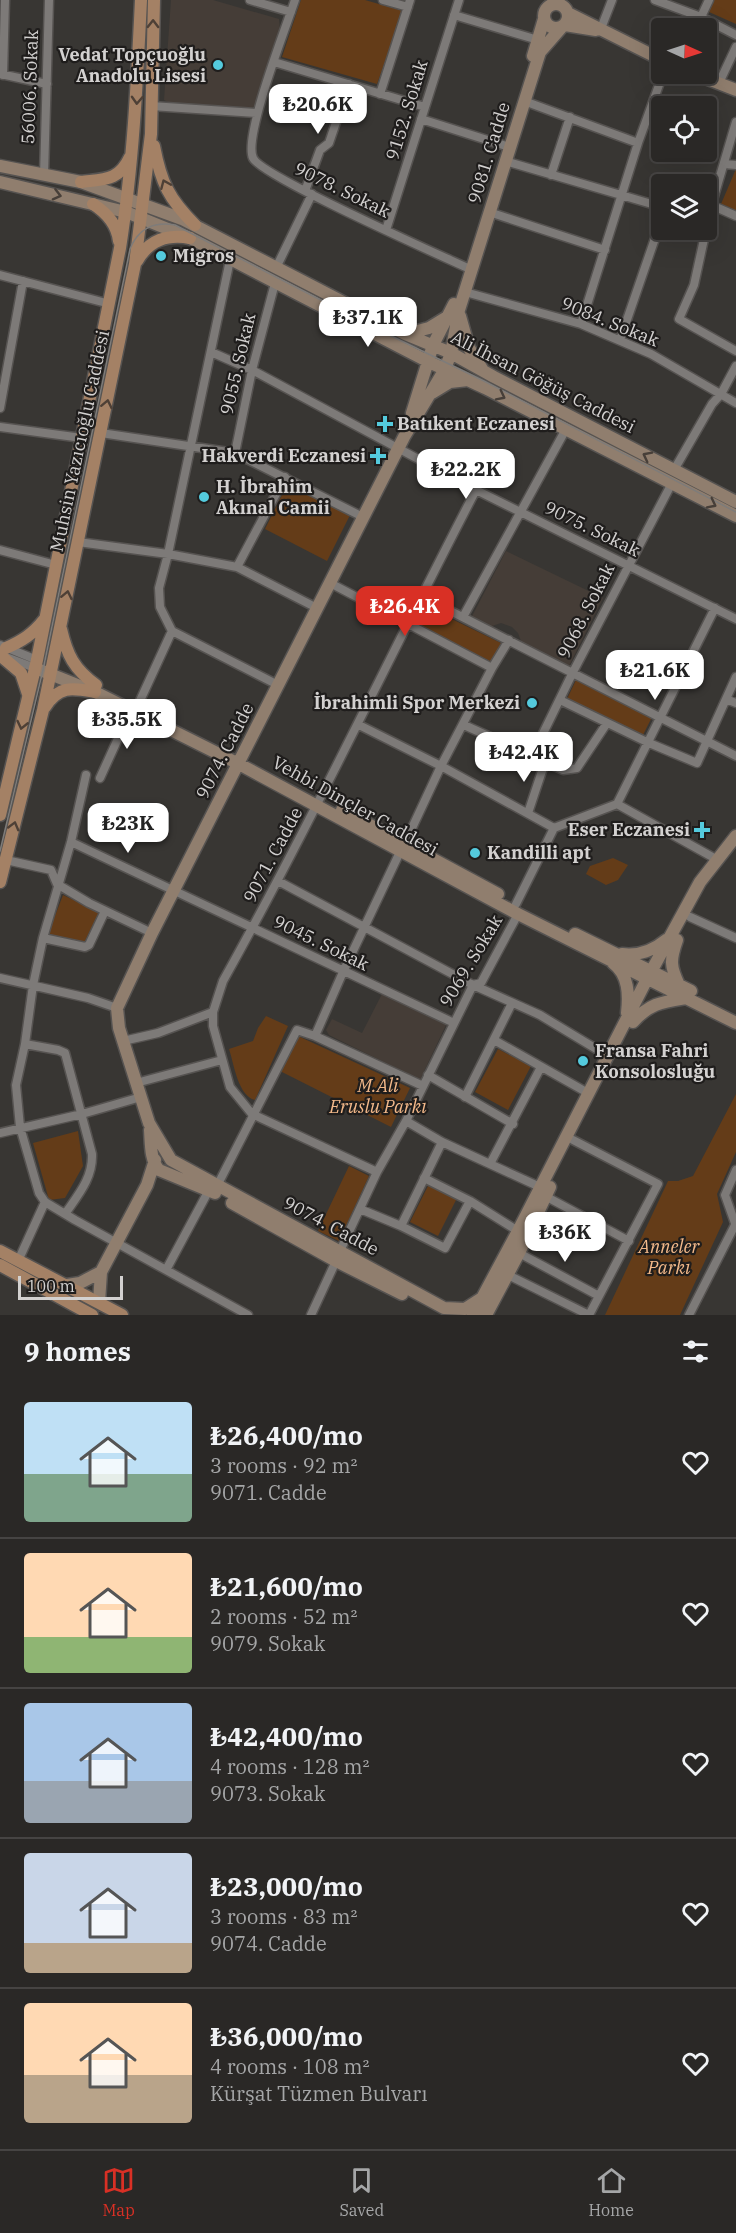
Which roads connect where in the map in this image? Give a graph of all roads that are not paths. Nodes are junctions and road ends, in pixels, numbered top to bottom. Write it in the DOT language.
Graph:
graph roads {
  1 [pos="5,0"];
  2 [pos="49,0"];
  3 [pos="141,0"];
  4 [pos="153,0"];
  5 [pos="250,0"];
  6 [pos="295,0"];
  7 [pos="383,0"];
  8 [pos="459,0"];
  9 [pos="612,0"];
  10 [pos="655,0"];
  11 [pos="709,0"];
  12 [pos="409,4"];
  13 [pos="547,9"];
  14 [pos="291,12"];
  15 [pos="564,14"];
  16 [pos="454,15"];
  17 [pos="701,17"];
  18 [pos="600,31"];
  19 [pos="736,35"];
  20 [pos="538,40"];
  21 [pos="736,47"];
  22 [pos="651,55"];
  23 [pos="274,62"];
  24 [pos="2,75"];
  25 [pos="719,83"];
  26 [pos="47,84"];
  27 [pos="348,84"];
  28 [pos="659,84"];
  29 [pos="736,90"];
  30 [pos="380,94"];
  31 [pos="524,101"];
  32 [pos="151,106"];
  33 [pos="425,107"];
  34 [pos="257,113"];
  35 [pos="570,117"];
  36 [pos="421,119"];
  37 [pos="736,122"];
  38 [pos="151,134"];
  39 [pos="638,142"];
  40 [pos="506,146"];
  41 [pos="132,153"];
  42 [pos="505,161"];
  43 [pos="724,164"];
  44 [pos="736,165"];
  45 [pos="0,166"];
  46 [pos="551,175"];
  47 [pos="44,176"];
  48 [pos="0,182"];
  49 [pos="81,182"];
  50 [pos="717,185"];
  51 [pos="309,193"];
  52 [pos="622,197"];
  53 [pos="127,198"];
  54 [pos="93,204"];
  55 [pos="144,204"];
  56 [pos="651,204"];
  57 [pos="717,208"];
  58 [pos="126,212"];
  59 [pos="489,212"];
  60 [pos="736,216"];
  61 [pos="142,218"];
  62 [pos="195,225"];
  63 [pos="386,230"];
  64 [pos="190,238"];
  65 [pos="654,240"];
  66 [pos="704,240"];
  67 [pos="120,248"];
  68 [pos="604,250"];
  69 [pos="230,260"];
  70 [pos="135,264"];
  71 [pos="276,268"];
  72 [pos="470,269"];
  73 [pos="0,275"];
  74 [pos="23,281"];
  75 [pos="275,283"];
  76 [pos="464,294"];
  77 [pos="110,304"];
  78 [pos="455,312"];
  79 [pos="581,324"];
  80 [pos="405,334"];
  81 [pos="620,340"];
  82 [pos="433,345"];
  83 [pos="405,349"];
  84 [pos="736,351"];
  85 [pos="211,352"];
  86 [pos="451,353"];
  87 [pos="429,362"];
  88 [pos="736,366"];
  89 [pos="445,369"];
  90 [pos="252,370"];
  91 [pos="484,372"];
  92 [pos="470,380"];
  93 [pos="425,392"];
  94 [pos="721,394"];
  95 [pos="736,403"];
  96 [pos="0,408"];
  97 [pos="0,427"];
  98 [pos="566,429"];
  99 [pos="101,433"];
  100 [pos="82,438"];
  101 [pos="190,447"];
  102 [pos="398,449"];
  103 [pos="235,453"];
  104 [pos="674,470"];
  105 [pos="285,477"];
  106 [pos="672,483"];
  107 [pos="476,490"];
  108 [pos="736,502"];
  109 [pos="520,512"];
  110 [pos="736,516"];
  111 [pos="363,517"];
  112 [pos="78,542"];
  113 [pos="0,550"];
  114 [pos="168,554"];
  115 [pos="628,565"];
  116 [pos="56,566"];
  117 [pos="237,567"];
  118 [pos="330,583"];
  119 [pos="421,596"];
  120 [pos="317,608"];
  121 [pos="715,608"];
  122 [pos="463,617"];
  123 [pos="45,619"];
  124 [pos="736,619"];
  125 [pos="407,624"];
  126 [pos="60,626"];
  127 [pos="172,631"];
  128 [pos="509,640"];
  129 [pos="2,651"];
  130 [pos="36,664"];
  131 [pos="492,668"];
  132 [pos="50,669"];
  133 [pos="573,672"];
  134 [pos="736,677"];
  135 [pos="278,685"];
  136 [pos="95,688"];
  137 [pos="28,697"];
  138 [pos="726,699"];
  139 [pos="560,700"];
  140 [pos="736,703"];
  141 [pos="137,709"];
  142 [pos="43,710"];
  143 [pos="661,718"];
  144 [pos="607,723"];
  145 [pos="359,725"];
  146 [pos="464,725"];
  147 [pos="707,742"];
  148 [pos="649,743"];
  149 [pos="532,756"];
  150 [pos="736,756"];
  151 [pos="241,760"];
  152 [pos="545,762"];
  153 [pos="441,766"];
  154 [pos="86,775"];
  155 [pos="100,778"];
  156 [pos="319,802"];
  157 [pos="617,804"];
  158 [pos="528,813"];
  159 [pos="0,815"];
  160 [pos="554,828"];
  161 [pos="736,836"];
  162 [pos="71,842"];
  163 [pos="736,845"];
  164 [pos="403,848"];
  165 [pos="717,859"];
  166 [pos="6,860"];
  167 [pos="278,880"];
  168 [pos="0,882"];
  169 [pos="57,884"];
  170 [pos="174,891"];
  171 [pos="517,909"];
  172 [pos="105,911"];
  173 [pos="690,917"];
  174 [pos="365,927"];
  175 [pos="253,928"];
  176 [pos="152,933"];
  177 [pos="674,937"];
  178 [pos="43,938"];
  179 [pos="736,938"];
  180 [pos="610,955"];
  181 [pos="343,972"];
  182 [pos="653,976"];
  183 [pos="0,978"];
  184 [pos="33,985"];
  185 [pos="473,985"];
  186 [pos="679,985"];
  187 [pos="688,998"];
  188 [pos="512,1003"];
  189 [pos="117,1008"];
  190 [pos="213,1012"];
  191 [pos="736,1015"];
  192 [pos="630,1020"];
  193 [pos="454,1023"];
  194 [pos="736,1023"];
  195 [pos="315,1036"];
  196 [pos="494,1040"];
  197 [pos="123,1041"];
  198 [pos="25,1044"];
  199 [pos="608,1056"];
  200 [pos="222,1060"];
  201 [pos="542,1067"];
  202 [pos="428,1075"];
  203 [pos="136,1083"];
  204 [pos="423,1086"];
  205 [pos="588,1093"];
  206 [pos="141,1097"];
  207 [pos="465,1097"];
  208 [pos="82,1114"];
  209 [pos="252,1114"];
  210 [pos="406,1121"];
  211 [pos="149,1123"];
  212 [pos="513,1124"];
  213 [pos="20,1128"];
  214 [pos="0,1133"];
  215 [pos="573,1140"];
  216 [pos="442,1142"];
  217 [pos="168,1158"];
  218 [pos="154,1161"];
  219 [pos="490,1164"];
  220 [pos="736,1170"];
  221 [pos="377,1172"];
  222 [pos="164,1173"];
  223 [pos="424,1178"];
  224 [pos="147,1185"];
  225 [pos="213,1188"];
  226 [pos="543,1192"];
  227 [pos="470,1201"];
  228 [pos="45,1202"];
  229 [pos="360,1209"];
  230 [pos="65,1214"];
  231 [pos="735,1225"];
  232 [pos="401,1226"];
  233 [pos="518,1231"];
  234 [pos="629,1241"];
  235 [pos="116,1243"];
  236 [pos="0,1251"];
  237 [pos="519,1253"];
  238 [pos="338,1256"];
  239 [pos="18,1261"];
  240 [pos="0,1265"];
  241 [pos="166,1270"];
  242 [pos="101,1272"];
  243 [pos="506,1274"];
  244 [pos="67,1285"];
  245 [pos="599,1296"];
  246 [pos="482,1298"];
  247 [pos="99,1302"];
  248 [pos="314,1314"];
  249 [pos="92,1315"];
  250 [pos="122,1315"];
  251 [pos="248,1315"];
  252 [pos="439,1315"];
  253 [pos="473,1315"];
  254 [pos="486,1315"];
  255 [pos="589,1315"];
  256 [pos="689,1315"];
  1 -- 24 [label="street"];
  2 -- 26 [label="street, 56006. Sokak"];
  3 -- 41 [label="main road, Muhsin Yazıcıoğlu Caddesi, one-way"];
  32 -- 4 [label="main road, Muhsin Yazıcıoğlu Caddesi, one-way"];
  5 -- 14 [label="street"];
  6 -- 14 [label="street, 9078. Sokak"];
  7 -- 12 [label="street"];
  8 -- 16 [label="street, 9152. Sokak"];
  9 -- 18 [label="street"];
  10 -- 17 [label="street"];
  11 -- 17 [label="street"];
  12 -- 30 [label="street"];
  13 -- 15 [label="street"];
  13 -- 15 [label="street"];
  13 -- 20 [label="street"];
  14 -- 23 [label="street, 9078. Sokak"];
  15 -- 18 [label="street"];
  15 -- 31 [label="street, 9081. Cadde"];
  16 -- 20 [label="street"];
  16 -- 33 [label="street, 9152. Sokak"];
  17 -- 19 [label="street"];
  18 -- 22 [label="street"];
  20 -- 40 [label="street"];
  21 -- 25 [label="street"];
  23 -- 27 [label="street"];
  23 -- 34 [label="street, 9078. Sokak"];
  24 -- 26 [label="street"];
  25 -- 29 [label="street"];
  26 -- 47 [label="street, 56006. Sokak"];
  27 -- 30 [label="street"];
  27 -- 51 [label="street"];
  28 -- 39 [label="street"];
  30 -- 33 [label="street"];
  31 -- 35 [label="street"];
  31 -- 40 [label="street, 9081. Cadde"];
  32 -- 34 [label="street"];
  32 -- 38 [label="main road, Muhsin Yazıcıoğlu Caddesi"];
  33 -- 36 [label="street, 9152. Sokak"];
  34 -- 51 [label="street, 9078. Sokak"];
  35 -- 39 [label="street"];
  35 -- 46 [label="street"];
  36 -- 40 [label="street"];
  36 -- 63 [label="street, 9152. Sokak"];
  37 -- 43 [label="street"];
  38 -- 55 [label="main road, Muhsin Yazıcıoğlu Caddesi"];
  62 -- 38 [label="main road, one-way"];
  39 -- 52 [label="street"];
  40 -- 42 [label="street, 9081. Cadde"];
  40 -- 72 [label="street"];
  41 -- 49 [label="main road"];
  41 -- 53 [label="main road, Muhsin Yazıcıoğlu Caddesi"];
  42 -- 46 [label="street"];
  42 -- 59 [label="street, 9081. Cadde"];
  43 -- 44 [label="street"];
  43 -- 50 [label="street"];
  45 -- 47 [label="street, Ali İhsan Göğüş Caddesi"];
  46 -- 52 [label="street"];
  47 -- 49 [label="street, Ali İhsan Göğüş Caddesi"];
  48 -- 54 [label="street, Ali İhsan Göğüş Caddesi, one-way"];
  49 -- 53 [label="street, Ali İhsan Göğüş Caddesi"];
  51 -- 63 [label="street, 9078. Sokak"];
  51 -- 71 [label="street"];
  52 -- 56 [label="street"];
  52 -- 68 [label="street"];
  53 -- 55 [label="street, Ali İhsan Göğüş Caddesi"];
  53 -- 58 [label="main road, Muhsin Yazıcıoğlu Caddesi"];
  54 -- 58 [label="street, Ali İhsan Göğüş Caddesi"];
  54 -- 67 [label="main road"];
  55 -- 61 [label="main road, Muhsin Yazıcıoğlu Caddesi"];
  55 -- 62 [label="street, Ali İhsan Göğüş Caddesi"];
  57 -- 60 [label="street"];
  58 -- 61 [label="street, Ali İhsan Göğüş Caddesi"];
  58 -- 67 [label="main road, Muhsin Yazıcıoğlu Caddesi"];
  59 -- 68 [label="street"];
  59 -- 72 [label="street, 9081. Cadde"];
  61 -- 64 [label="street, Ali İhsan Göğüş Caddesi"];
  61 -- 70 [label="main road, Muhsin Yazıcıoğlu Caddesi"];
  62 -- 71 [label="street, Ali İhsan Göğüş Caddesi"];
  63 -- 72 [label="street, 9078. Sokak"];
  64 -- 69 [label="street, Ali İhsan Göğüş Caddesi"];
  64 -- 70 [label="main road"];
  65 -- 81 [label="street"];
  66 -- 84 [label="street"];
  67 -- 77 [label="main road, Muhsin Yazıcıoğlu Caddesi"];
  68 -- 79 [label="street"];
  69 -- 75 [label="street, Ali İhsan Göğüş Caddesi"];
  69 -- 85 [label="street"];
  99 -- 70 [label="main road, Muhsin Yazıcıoğlu Caddesi, one-way"];
  71 -- 80 [label="street, Ali İhsan Göğüş Caddesi"];
  72 -- 76 [label="street, 9081. Cadde"];
  72 -- 78 [label="street"];
  73 -- 74 [label="street"];
  74 -- 77 [label="street"];
  74 -- 96 [label="street"];
  75 -- 83 [label="street, Ali İhsan Göğüş Caddesi"];
  75 -- 90 [label="street, 9055. Sokak"];
  76 -- 78 [label="street, 9081. Cadde"];
  76 -- 79 [label="street, 9084. Sokak"];
  77 -- 100 [label="main road, Muhsin Yazıcıoğlu Caddesi"];
  78 -- 80 [label="street"];
  78 -- 82 [label="street"];
  78 -- 86 [label="street"];
  78 -- 91 [label="street"];
  79 -- 81 [label="street, 9084. Sokak"];
  80 -- 82 [label="street, Ali İhsan Göğüş Caddesi"];
  81 -- 94 [label="street, 9084. Sokak"];
  82 -- 86 [label="street, Ali İhsan Göğüş Caddesi"];
  82 -- 87 [label="street"];
  83 -- 87 [label="street, Ali İhsan Göğüş Caddesi"];
  83 -- 93 [label="street"];
  85 -- 90 [label="street, 9075. Sokak"];
  85 -- 101 [label="street"];
  86 -- 89 [label="street"];
  86 -- 91 [label="street, Ali İhsan Göğüş Caddesi"];
  87 -- 89 [label="street, Ali İhsan Göğüş Caddesi"];
  87 -- 93 [label="street"];
  88 -- 94 [label="street"];
  89 -- 92 [label="street, Ali İhsan Göğüş Caddesi"];
  89 -- 93 [label="street"];
  90 -- 102 [label="street, 9075. Sokak"];
  90 -- 103 [label="street, 9055. Sokak"];
  104 -- 91 [label="street, Ali İhsan Göğüş Caddesi, one-way"];
  92 -- 93 [label="street"];
  92 -- 98 [label="street, Ali İhsan Göğüş Caddesi, one-way"];
  93 -- 102 [label="street, 9074. Cadde"];
  94 -- 95 [label="street, 9084. Sokak"];
  94 -- 104 [label="street"];
  97 -- 100 [label="street"];
  98 -- 106 [label="street, Ali İhsan Göğüş Caddesi"];
  98 -- 109 [label="street"];
  99 -- 101 [label="street"];
  99 -- 112 [label="main road, Muhsin Yazıcıoğlu Caddesi"];
  100 -- 116 [label="main road, Muhsin Yazıcıoğlu Caddesi"];
  101 -- 103 [label="street"];
  101 -- 114 [label="street"];
  102 -- 107 [label="street, 9075. Sokak"];
  102 -- 111 [label="street, 9074. Cadde"];
  103 -- 105 [label="street"];
  104 -- 108 [label="street, Ali İhsan Göğüş Caddesi"];
  105 -- 111 [label="street"];
  105 -- 117 [label="street"];
  106 -- 110 [label="street, Ali İhsan Göğüş Caddesi, one-way"];
  106 -- 115 [label="street, 9068. Sokak"];
  107 -- 109 [label="street, 9075. Sokak"];
  107 -- 119 [label="street, 9071. Cadde"];
  109 -- 115 [label="street, 9075. Sokak"];
  109 -- 122 [label="street"];
  111 -- 118 [label="street, 9074. Cadde"];
  112 -- 114 [label="street"];
  126 -- 112 [label="main road, Muhsin Yazıcıoğlu Caddesi, one-way"];
  113 -- 116 [label="street"];
  114 -- 117 [label="street"];
  114 -- 127 [label="street"];
  115 -- 121 [label="street, 9075. Sokak"];
  115 -- 133 [label="street, 9068. Sokak"];
  116 -- 123 [label="main road, Muhsin Yazıcıoğlu Caddesi"];
  117 -- 120 [label="street"];
  118 -- 120 [label="street, 9074. Cadde"];
  118 -- 125 [label="street"];
  119 -- 122 [label="street"];
  119 -- 125 [label="street, 9071. Cadde"];
  120 -- 135 [label="street, 9074. Cadde"];
  121 -- 124 [label="street, 9075. Sokak"];
  121 -- 143 [label="street"];
  122 -- 128 [label="street"];
  123 -- 129 [label="main road"];
  123 -- 130 [label="main road, Muhsin Yazıcıoğlu Caddesi"];
  125 -- 131 [label="street"];
  125 -- 145 [label="street, 9071. Cadde"];
  126 -- 132 [label="main road, Muhsin Yazıcıoğlu Caddesi"];
  126 -- 136 [label="main road"];
  127 -- 135 [label="street"];
  127 -- 141 [label="street"];
  128 -- 131 [label="street"];
  128 -- 133 [label="street"];
  129 -- 130 [label="street"];
  129 -- 137 [label="main road"];
  130 -- 132 [label="street"];
  130 -- 137 [label="main road, Muhsin Yazıcıoğlu Caddesi"];
  131 -- 146 [label="street"];
  132 -- 136 [label="street"];
  132 -- 142 [label="main road, Muhsin Yazıcıoğlu Caddesi"];
  133 -- 139 [label="street, 9068. Sokak"];
  133 -- 143 [label="street"];
  134 -- 138 [label="street"];
  135 -- 151 [label="street, 9074. Cadde"];
  136 -- 141 [label="street"];
  136 -- 142 [label="main road"];
  137 -- 159 [label="main road, Muhsin Yazıcıoğlu Caddesi, one-way"];
  138 -- 140 [label="street"];
  138 -- 147 [label="street"];
  139 -- 144 [label="street"];
  139 -- 149 [label="street, 9068. Sokak"];
  141 -- 151 [label="street, Vehbi Dinçler Caddesi"];
  141 -- 155 [label="street"];
  166 -- 142 [label="main road, Muhsin Yazıcıoğlu Caddesi, one-way"];
  143 -- 147 [label="street"];
  143 -- 148 [label="street"];
  144 -- 148 [label="street"];
  144 -- 152 [label="street"];
  145 -- 153 [label="street"];
  145 -- 156 [label="street, 9071. Cadde"];
  146 -- 149 [label="street"];
  146 -- 153 [label="street"];
  147 -- 148 [label="street"];
  147 -- 150 [label="street"];
  148 -- 157 [label="street"];
  149 -- 152 [label="street"];
  151 -- 156 [label="street, Vehbi Dinçler Caddesi"];
  151 -- 170 [label="street, 9074. Cadde"];
  152 -- 158 [label="street"];
  153 -- 158 [label="street"];
  153 -- 164 [label="street"];
  154 -- 162 [label="street"];
  156 -- 164 [label="street, Vehbi Dinçler Caddesi"];
  156 -- 167 [label="street, 9071. Cadde"];
  157 -- 160 [label="street"];
  157 -- 165 [label="street"];
  158 -- 160 [label="street"];
  160 -- 171 [label="street, 9069. Sokak"];
  161 -- 165 [label="street"];
  162 -- 169 [label="street"];
  162 -- 170 [label="street, 9045. Sokak"];
  163 -- 173 [label="street"];
  164 -- 171 [label="street, Vehbi Dinçler Caddesi"];
  164 -- 174 [label="street"];
  165 -- 177 [label="street"];
  166 -- 168 [label="main road, Muhsin Yazıcıoğlu Caddesi"];
  166 -- 169 [label="street"];
  167 -- 174 [label="street"];
  167 -- 175 [label="street, 9071. Cadde"];
  169 -- 172 [label="street"];
  169 -- 178 [label="street"];
  170 -- 175 [label="street, 9045. Sokak"];
  170 -- 176 [label="street, 9074. Cadde"];
  171 -- 180 [label="street, Vehbi Dinçler Caddesi"];
  171 -- 185 [label="street, 9069. Sokak"];
  172 -- 176 [label="street"];
  172 -- 178 [label="street"];
  173 -- 177 [label="street"];
  173 -- 179 [label="street"];
  174 -- 181 [label="street"];
  174 -- 185 [label="street"];
  175 -- 181 [label="street, 9045. Sokak"];
  175 -- 190 [label="street, 9071. Cadde"];
  176 -- 189 [label="street, 9074. Cadde"];
  177 -- 180 [label="street"];
  177 -- 182 [label="street"];
  177 -- 186 [label="street"];
  178 -- 184 [label="street"];
  180 -- 182 [label="street, Vehbi Dinçler Caddesi"];
  180 -- 192 [label="street"];
  181 -- 193 [label="street, 9045. Sokak"];
  181 -- 195 [label="street"];
  182 -- 186 [label="street"];
  182 -- 187 [label="street"];
  182 -- 192 [label="street"];
  183 -- 184 [label="street"];
  184 -- 189 [label="street"];
  184 -- 198 [label="street"];
  185 -- 188 [label="street"];
  185 -- 193 [label="street, 9069. Sokak"];
  186 -- 191 [label="street"];
  187 -- 192 [label="street"];
  187 -- 194 [label="street"];
  188 -- 196 [label="street"];
  188 -- 199 [label="street"];
  189 -- 197 [label="street"];
  190 -- 197 [label="street"];
  190 -- 200 [label="street, 9071. Cadde"];
  192 -- 199 [label="street"];
  192 -- 215 [label="street"];
  193 -- 202 [label="street, 9069. Sokak"];
  195 -- 204 [label="street"];
  195 -- 209 [label="street"];
  196 -- 201 [label="street"];
  196 -- 207 [label="street"];
  197 -- 203 [label="street"];
  198 -- 208 [label="street"];
  198 -- 213 [label="street"];
  199 -- 205 [label="street"];
  200 -- 203 [label="street"];
  200 -- 209 [label="street, 9071. Cadde"];
  201 -- 205 [label="street"];
  201 -- 212 [label="street"];
  202 -- 204 [label="street, 9069. Sokak"];
  202 -- 207 [label="street"];
  203 -- 206 [label="street"];
  204 -- 210 [label="street, 9069. Sokak"];
  205 -- 226 [label="street"];
  206 -- 208 [label="street"];
  206 -- 211 [label="street"];
  207 -- 212 [label="street"];
  208 -- 213 [label="street"];
  208 -- 230 [label="street"];
  209 -- 221 [label="street, 9071. Cadde"];
  209 -- 225 [label="street"];
  210 -- 216 [label="street"];
  210 -- 221 [label="street, 9069. Sokak"];
  211 -- 217 [label="street"];
  211 -- 218 [label="street"];
  212 -- 219 [label="street"];
  213 -- 214 [label="street"];
  213 -- 228 [label="street"];
  215 -- 226 [label="street"];
  215 -- 234 [label="street"];
  216 -- 219 [label="street"];
  216 -- 223 [label="street"];
  217 -- 218 [label="street"];
  217 -- 222 [label="street"];
  217 -- 225 [label="street, 9074. Cadde"];
  218 -- 222 [label="street, 9074. Cadde"];
  218 -- 224 [label="street"];
  219 -- 226 [label="street"];
  220 -- 231 [label="street"];
  221 -- 229 [label="street, 9069. Sokak"];
  222 -- 224 [label="street"];
  222 -- 225 [label="street, 9074. Cadde"];
  223 -- 227 [label="street"];
  223 -- 232 [label="street"];
  224 -- 235 [label="street"];
  225 -- 238 [label="street, 9074. Cadde"];
  225 -- 241 [label="street"];
  226 -- 233 [label="street"];
  226 -- 234 [label="street"];
  226 -- 237 [label="street"];
  227 -- 232 [label="street"];
  227 -- 233 [label="street"];
  228 -- 230 [label="street"];
  228 -- 239 [label="street"];
  229 -- 232 [label="street"];
  229 -- 238 [label="street, 9069. Sokak"];
  230 -- 235 [label="street"];
  231 -- 256 [label="street"];
  233 -- 246 [label="street"];
  234 -- 245 [label="street"];
  235 -- 241 [label="street"];
  235 -- 242 [label="street"];
  236 -- 239 [label="main road"];
  237 -- 243 [label="street"];
  237 -- 245 [label="street"];
  238 -- 246 [label="street, 9074. Cadde"];
  238 -- 248 [label="street, 9069. Sokak"];
  238 -- 252 [label="street, 9074. Cadde"];
  239 -- 244 [label="main road"];
  240 -- 249 [label="main road"];
  241 -- 251 [label="street"];
  242 -- 244 [label="street"];
  242 -- 247 [label="street"];
  243 -- 254 [label="street"];
  243 -- 255 [label="street"];
  244 -- 247 [label="main road"];
  245 -- 255 [label="street"];
  246 -- 253 [label="street"];
  247 -- 250 [label="main road"];
}
